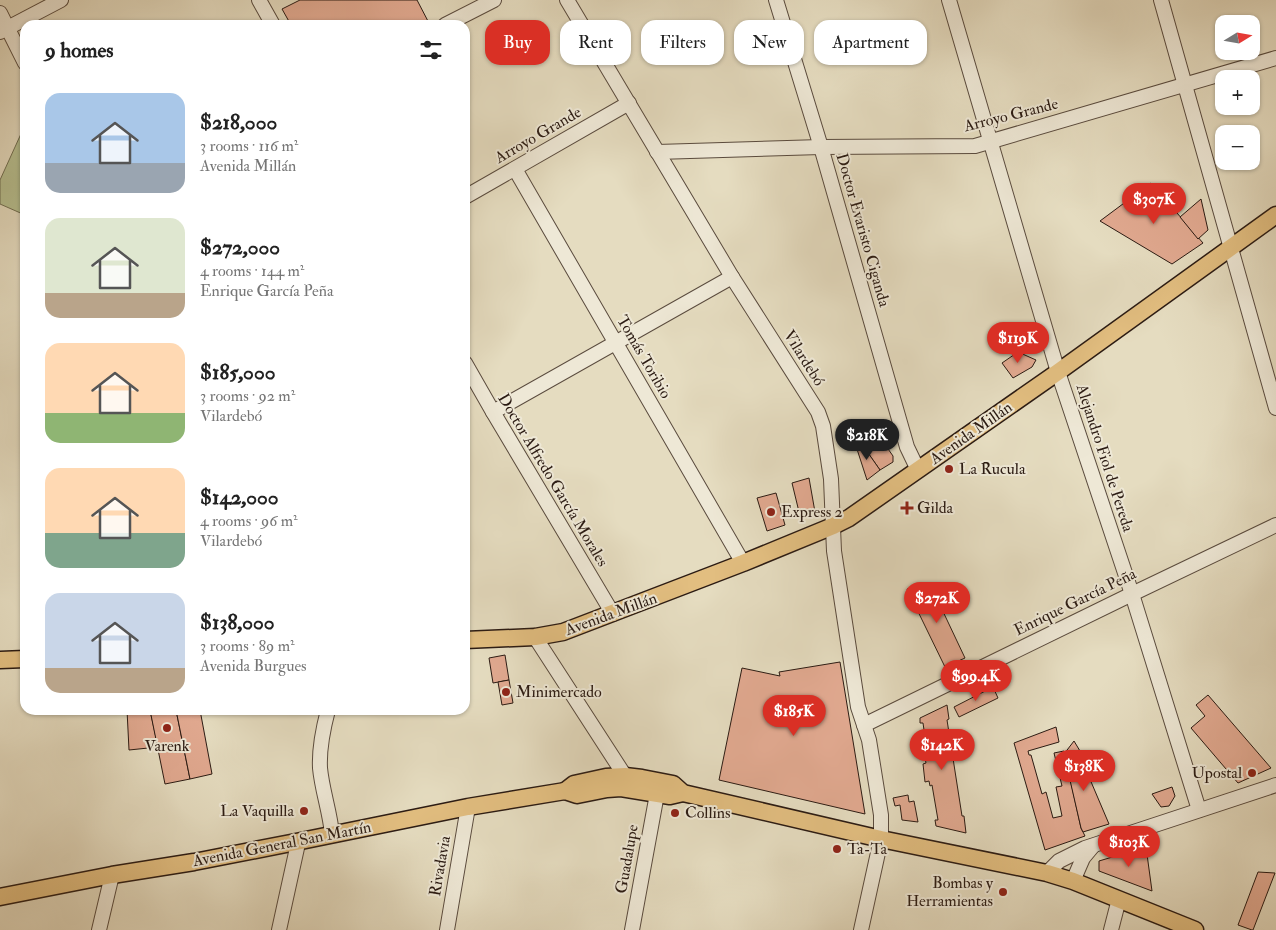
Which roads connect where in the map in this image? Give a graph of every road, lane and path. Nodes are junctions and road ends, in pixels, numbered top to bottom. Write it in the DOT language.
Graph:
graph roads {
  1 [pos="61,0"];
  2 [pos="259,0"];
  3 [pos="494,0"];
  4 [pos="567,0"];
  5 [pos="776,0"];
  6 [pos="949,0"];
  7 [pos="1161,0"];
  8 [pos="0,13"];
  9 [pos="23,20"];
  10 [pos="270,20"];
  11 [pos="455,20"];
  12 [pos="20,22"];
  13 [pos="4,30"];
  14 [pos="20,55"];
  15 [pos="1276,58"];
  16 [pos="1185,84"];
  17 [pos="629,103"];
  18 [pos="990,142"];
  19 [pos="820,147"];
  20 [pos="657,152"];
  21 [pos="515,169"];
  22 [pos="470,194"];
  23 [pos="1276,215"];
  24 [pos="1230,247"];
  25 [pos="732,277"];
  26 [pos="616,343"];
  27 [pos="470,372"];
  28 [pos="1058,372"];
  29 [pos="1276,408"];
  30 [pos="493,412"];
  31 [pos="918,470"];
  32 [pos="1276,525"];
  33 [pos="834,526"];
  34 [pos="743,563"];
  35 [pos="1132,594"];
  36 [pos="613,614"];
  37 [pos="535,637"];
  38 [pos="470,640"];
  39 [pos="20,659"];
  40 [pos="0,660"];
  41 [pos="327,715"];
  42 [pos="864,725"];
  43 [pos="623,782"];
  44 [pos="1276,785"];
  45 [pos="683,792"];
  46 [pos="657,794"];
  47 [pos="468,808"];
  48 [pos="1199,810"];
  49 [pos="332,834"];
  50 [pos="881,839"];
  51 [pos="296,842"];
  52 [pos="1094,846"];
  53 [pos="1047,873"];
  54 [pos="112,875"];
  55 [pos="1073,881"];
  56 [pos="0,897"];
  57 [pos="1119,899"];
  58 [pos="99,930"];
  59 [pos="279,930"];
  60 [pos="447,930"];
  61 [pos="632,930"];
  62 [pos="861,930"];
  63 [pos="1110,930"];
  64 [pos="1195,930"];
  1 -- 9 [label="street"];
  2 -- 10 [label="street"];
  3 -- 11 [label="street"];
  4 -- 17 [label="street, Vilardebó"];
  5 -- 19 [label="street, Doctor Evaristo Ciganda"];
  6 -- 18 [label="street, Alejandro Fiol de Pereda"];
  7 -- 16 [label="street"];
  8 -- 13 [label="street"];
  12 -- 13 [label="street"];
  13 -- 14 [label="street"];
  15 -- 16 [label="street, Arroyo Grande"];
  16 -- 18 [label="street, Arroyo Grande"];
  16 -- 24 [label="street"];
  17 -- 20 [label="street, Vilardebó"];
  17 -- 21 [label="street, Arroyo Grande"];
  18 -- 19 [label="street, Arroyo Grande"];
  18 -- 28 [label="street, Alejandro Fiol de Pereda"];
  19 -- 20 [label="street, Arroyo Grande"];
  19 -- 31 [label="street, Doctor Evaristo Ciganda"];
  20 -- 25 [label="street, Vilardebó"];
  21 -- 22 [label="street, Arroyo Grande"];
  21 -- 26 [label="street, Tomás Toribio"];
  23 -- 24 [label="main road, Avenida Millán"];
  24 -- 28 [label="main road, Avenida Millán"];
  24 -- 29 [label="street"];
  25 -- 26 [label="street"];
  25 -- 33 [label="street, Vilardebó"];
  26 -- 30 [label="street"];
  26 -- 34 [label="street, Tomás Toribio"];
  27 -- 30 [label="street, Doctor Alfredo García Morales"];
  28 -- 31 [label="main road, Avenida Millán"];
  28 -- 35 [label="street, Alejandro Fiol de Pereda"];
  30 -- 36 [label="street, Doctor Alfredo García Morales"];
  31 -- 33 [label="main road, Avenida Millán"];
  32 -- 35 [label="street, Enrique García Peña"];
  33 -- 34 [label="main road, Avenida Millán"];
  33 -- 42 [label="street, Vilardebó"];
  34 -- 36 [label="main road, Avenida Millán"];
  35 -- 42 [label="street, Enrique García Peña"];
  35 -- 48 [label="street, Alejandro Fiol de Pereda"];
  36 -- 37 [label="main road, Avenida Millán"];
  37 -- 38 [label="main road, Avenida Millán"];
  37 -- 43 [label="street"];
  39 -- 40 [label="main road"];
  41 -- 49 [label="street"];
  42 -- 50 [label="street, Vilardebó"];
  43 -- 45 [label="main road, Avenida General San Martín"];
  43 -- 46 [label="main road, Avenida General San Martín"];
  43 -- 47 [label="main road, Avenida General San Martín"];
  44 -- 48 [label="street"];
  45 -- 46 [label="main road, Avenida General San Martín"];
  45 -- 50 [label="main road, Avenida General San Martín"];
  46 -- 61 [label="street, Guadalupe"];
  47 -- 49 [label="main road, Avenida General San Martín"];
  47 -- 60 [label="street, Rivadavia"];
  48 -- 52 [label="street"];
  49 -- 51 [label="main road, Avenida General San Martín"];
  50 -- 53 [label="main road, Avenida General San Martín"];
  50 -- 62 [label="street, Vilardebó"];
  51 -- 54 [label="main road, Avenida General San Martín"];
  51 -- 59 [label="street"];
  52 -- 53 [label="street"];
  52 -- 55 [label="street"];
  53 -- 55 [label="main road, Avenida General San Martín"];
  54 -- 56 [label="main road, Avenida General San Martín"];
  54 -- 58 [label="street"];
  55 -- 57 [label="main road, Avenida General San Martín"];
  57 -- 63 [label="street"];
  57 -- 64 [label="main road, Avenida General San Martín"];
}
